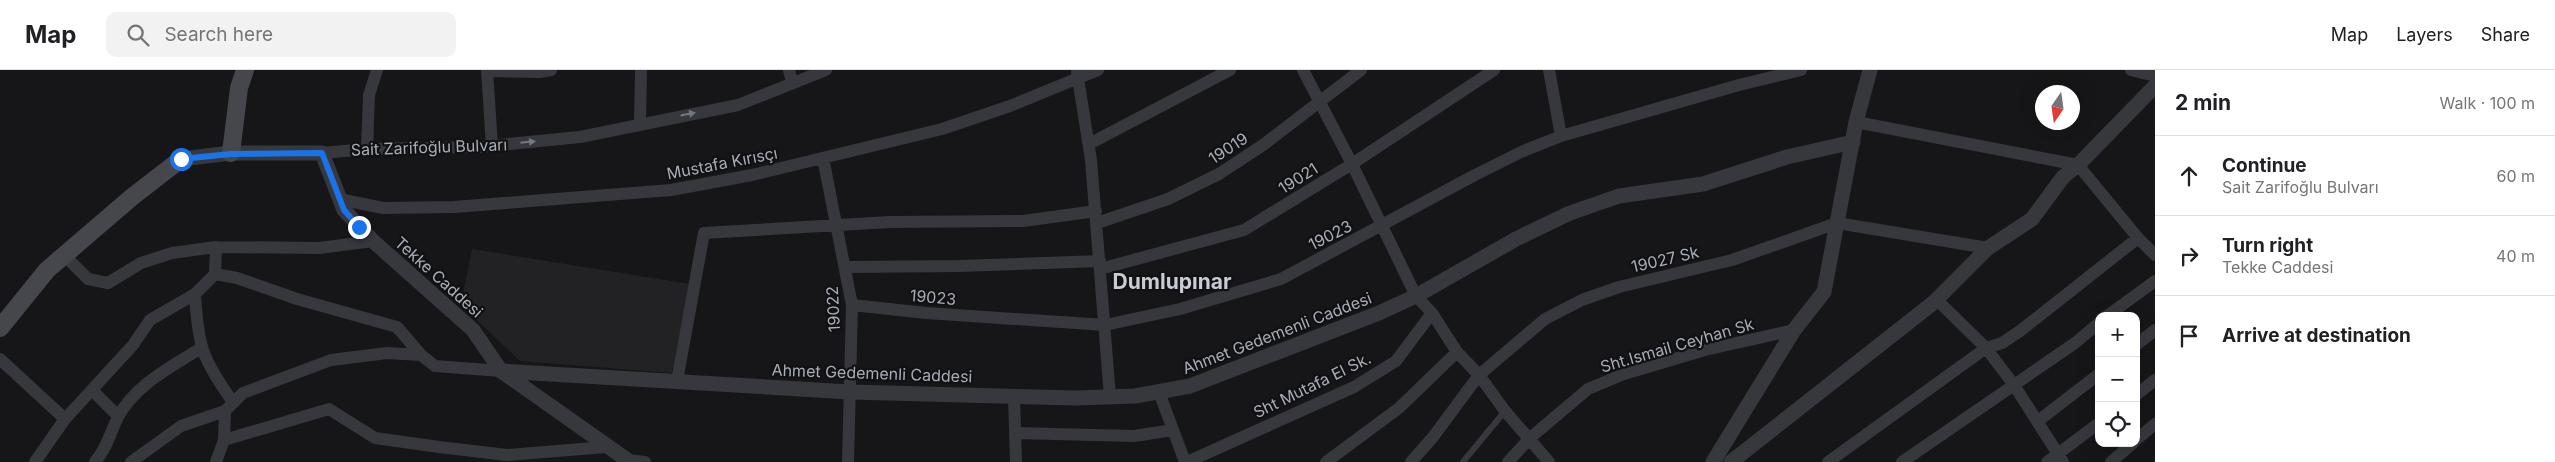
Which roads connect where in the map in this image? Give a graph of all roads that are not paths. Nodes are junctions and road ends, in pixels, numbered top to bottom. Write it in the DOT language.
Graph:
graph roads {
  1 [pos="244,70"];
  2 [pos="378,70"];
  3 [pos="487,70"];
  4 [pos="641,70"];
  5 [pos="826,70"];
  6 [pos="1098,70"];
  7 [pos="1230,70"];
  8 [pos="1303,70"];
  9 [pos="1361,70"];
  10 [pos="1494,70"];
  11 [pos="1549,70"];
  12 [pos="1802,70"];
  13 [pos="1870,70"];
  14 [pos="2131,70"];
  15 [pos="544,71"];
  16 [pos="1077,74"];
  17 [pos="790,76"];
  18 [pos="2155,76"];
  19 [pos="2155,86"];
  20 [pos="1319,103"];
  21 [pos="1856,122"];
  22 [pos="640,123"];
  23 [pos="1561,136"];
  24 [pos="1853,142"];
  25 [pos="1089,144"];
  26 [pos="492,146"];
  27 [pos="367,149"];
  28 [pos="322,153"];
  29 [pos="231,154"];
  30 [pos="823,158"];
  31 [pos="181,159"];
  32 [pos="1352,164"];
  33 [pos="2078,165"];
  34 [pos="339,198"];
  35 [pos="1097,217"];
  36 [pos="1837,223"];
  37 [pos="838,226"];
  38 [pos="1382,227"];
  39 [pos="2138,238"];
  40 [pos="373,241"];
  41 [pos="216,247"];
  42 [pos="1988,248"];
  43 [pos="64,255"];
  44 [pos="2155,255"];
  45 [pos="1100,265"];
  46 [pos="846,267"];
  47 [pos="215,274"];
  48 [pos="2155,281"];
  49 [pos="195,294"];
  50 [pos="1416,296"];
  51 [pos="1936,300"];
  52 [pos="852,305"];
  53 [pos="2112,312"];
  54 [pos="1432,313"];
  55 [pos="1105,326"];
  56 [pos="2095,326"];
  57 [pos="0,328"];
  58 [pos="1794,330"];
  59 [pos="2155,330"];
  60 [pos="2140,342"];
  61 [pos="201,348"];
  62 [pos="1986,348"];
  63 [pos="1457,352"];
  64 [pos="421,355"];
  65 [pos="0,359"];
  66 [pos="501,371"];
  67 [pos="1479,375"];
  68 [pos="2095,377"];
  69 [pos="2155,380"];
  70 [pos="677,381"];
  71 [pos="2014,385"];
  72 [pos="93,391"];
  73 [pos="850,392"];
  74 [pos="1159,392"];
  75 [pos="2140,392"];
  76 [pos="1014,396"];
  77 [pos="1110,397"];
  78 [pos="229,407"];
  79 [pos="1505,411"];
  80 [pos="118,416"];
  81 [pos="66,419"];
  82 [pos="2038,421"];
  83 [pos="2155,424"];
  84 [pos="2095,427"];
  85 [pos="1173,430"];
  86 [pos="1015,434"];
  87 [pos="2140,437"];
  88 [pos="1530,438"];
  89 [pos="224,440"];
  90 [pos="606,447"];
  91 [pos="2128,447"];
  92 [pos="2061,458"];
  93 [pos="629,461"];
  94 [pos="35,462"];
  95 [pos="95,462"];
  96 [pos="131,462"];
  97 [pos="216,462"];
  98 [pos="645,462"];
  99 [pos="848,462"];
  100 [pos="1016,462"];
  101 [pos="1186,462"];
  102 [pos="1326,462"];
  103 [pos="1411,462"];
  104 [pos="1463,462"];
  105 [pos="1508,462"];
  106 [pos="1550,462"];
  107 [pos="1712,462"];
  108 [pos="1731,462"];
  109 [pos="1828,462"];
  110 [pos="1902,462"];
  111 [pos="2047,462"];
  112 [pos="2111,462"];
  1 -- 29 [label="main road"];
  2 -- 27 [label="street"];
  3 -- 15 [label="street"];
  3 -- 26 [label="street"];
  4 -- 22 [label="street"];
  5 -- 17 [label="street, Sait Zarifoğlu Bulvarı"];
  6 -- 16 [label="street, Mustafa Kırısçı"];
  7 -- 25 [label="street"];
  8 -- 20 [label="street"];
  9 -- 20 [label="street, 19019"];
  10 -- 32 [label="street, 19021"];
  11 -- 23 [label="street"];
  12 -- 23 [label="street, 19023"];
  13 -- 21 [label="street"];
  14 -- 18 [label="street"];
  16 -- 25 [label="street"];
  16 -- 30 [label="street, Mustafa Kırısçı"];
  22 -- 17 [label="street, Sait Zarifoğlu Bulvarı, one-way"];
  19 -- 33 [label="street"];
  20 -- 32 [label="street"];
  20 -- 35 [label="street, 19019"];
  21 -- 24 [label="street"];
  21 -- 33 [label="street"];
  26 -- 22 [label="street, Sait Zarifoğlu Bulvarı, one-way"];
  23 -- 38 [label="street, 19023"];
  24 -- 36 [label="street"];
  24 -- 50 [label="street, Ahmet Gedemenli Caddesi"];
  25 -- 35 [label="street"];
  26 -- 27 [label="street, Sait Zarifoğlu Bulvarı"];
  27 -- 28 [label="street, Sait Zarifoğlu Bulvarı"];
  28 -- 29 [label="street, Sait Zarifoğlu Bulvarı"];
  28 -- 34 [label="street, Tekke Caddesi"];
  29 -- 31 [label="street, Sait Zarifoğlu Bulvarı"];
  30 -- 34 [label="street, Mustafa Kırısçı"];
  30 -- 37 [label="street, 19022"];
  31 -- 43 [label="main road, Sait Zarifoğlu Bulvarı"];
  32 -- 38 [label="street"];
  32 -- 45 [label="street, 19021"];
  33 -- 39 [label="street"];
  33 -- 42 [label="street"];
  34 -- 40 [label="street, Tekke Caddesi"];
  35 -- 37 [label="street, 19019"];
  35 -- 45 [label="street"];
  36 -- 42 [label="street, 19027 Sk"];
  36 -- 58 [label="street"];
  36 -- 67 [label="street, 19027 Sk"];
  37 -- 46 [label="street, 19022"];
  37 -- 70 [label="street, 19019"];
  38 -- 50 [label="street"];
  38 -- 55 [label="street, 19023"];
  39 -- 44 [label="street"];
  39 -- 62 [label="street"];
  40 -- 41 [label="street"];
  40 -- 66 [label="street, Tekke Caddesi"];
  41 -- 43 [label="street"];
  41 -- 47 [label="street"];
  42 -- 51 [label="street"];
  43 -- 57 [label="main road, Sait Zarifoğlu Bulvarı"];
  45 -- 46 [label="street, 19021"];
  45 -- 55 [label="street"];
  46 -- 52 [label="street, 19022"];
  47 -- 49 [label="street"];
  47 -- 64 [label="street"];
  48 -- 53 [label="street"];
  49 -- 61 [label="street"];
  49 -- 72 [label="street"];
  50 -- 54 [label="street"];
  50 -- 74 [label="street, Ahmet Gedemenli Caddesi"];
  51 -- 62 [label="street"];
  51 -- 108 [label="street"];
  52 -- 55 [label="street, 19023"];
  52 -- 73 [label="street, 19022"];
  54 -- 63 [label="street"];
  54 -- 101 [label="street, Sht Mutafa El Sk."];
  55 -- 77 [label="street"];
  56 -- 71 [label="street"];
  58 -- 88 [label="street, Sht.Ismail Ceyhan Sk"];
  58 -- 107 [label="street"];
  59 -- 60 [label="street"];
  61 -- 78 [label="street"];
  61 -- 80 [label="street"];
  62 -- 71 [label="street"];
  62 -- 109 [label="street"];
  63 -- 67 [label="street"];
  63 -- 102 [label="street"];
  64 -- 66 [label="street"];
  64 -- 78 [label="street"];
  65 -- 81 [label="street"];
  66 -- 70 [label="street, Ahmet Gedemenli Caddesi"];
  66 -- 90 [label="street, Tekke Caddesi"];
  67 -- 79 [label="street"];
  67 -- 103 [label="street, 19027 Sk"];
  68 -- 82 [label="street"];
  69 -- 75 [label="street"];
  70 -- 73 [label="street, Ahmet Gedemenli Caddesi"];
  71 -- 82 [label="street"];
  71 -- 110 [label="street"];
  72 -- 80 [label="street"];
  72 -- 81 [label="street"];
  73 -- 76 [label="street, Ahmet Gedemenli Caddesi"];
  73 -- 99 [label="street, 19022"];
  74 -- 77 [label="street, Ahmet Gedemenli Caddesi"];
  74 -- 85 [label="street"];
  76 -- 77 [label="street, Ahmet Gedemenli Caddesi"];
  76 -- 86 [label="street"];
  78 -- 89 [label="street"];
  78 -- 96 [label="street"];
  79 -- 88 [label="street"];
  79 -- 104 [label="lane"];
  80 -- 95 [label="street"];
  81 -- 94 [label="street"];
  82 -- 92 [label="street"];
  83 -- 87 [label="street"];
  84 -- 92 [label="street"];
  85 -- 86 [label="street"];
  85 -- 101 [label="street"];
  86 -- 100 [label="street"];
  88 -- 105 [label="street, Sht.Ismail Ceyhan Sk"];
  88 -- 106 [label="street"];
  89 -- 90 [label="street"];
  89 -- 97 [label="street"];
  90 -- 93 [label="street, Tekke Caddesi"];
  91 -- 112 [label="street"];
  92 -- 111 [label="street"];
  93 -- 98 [label="street"];
}
